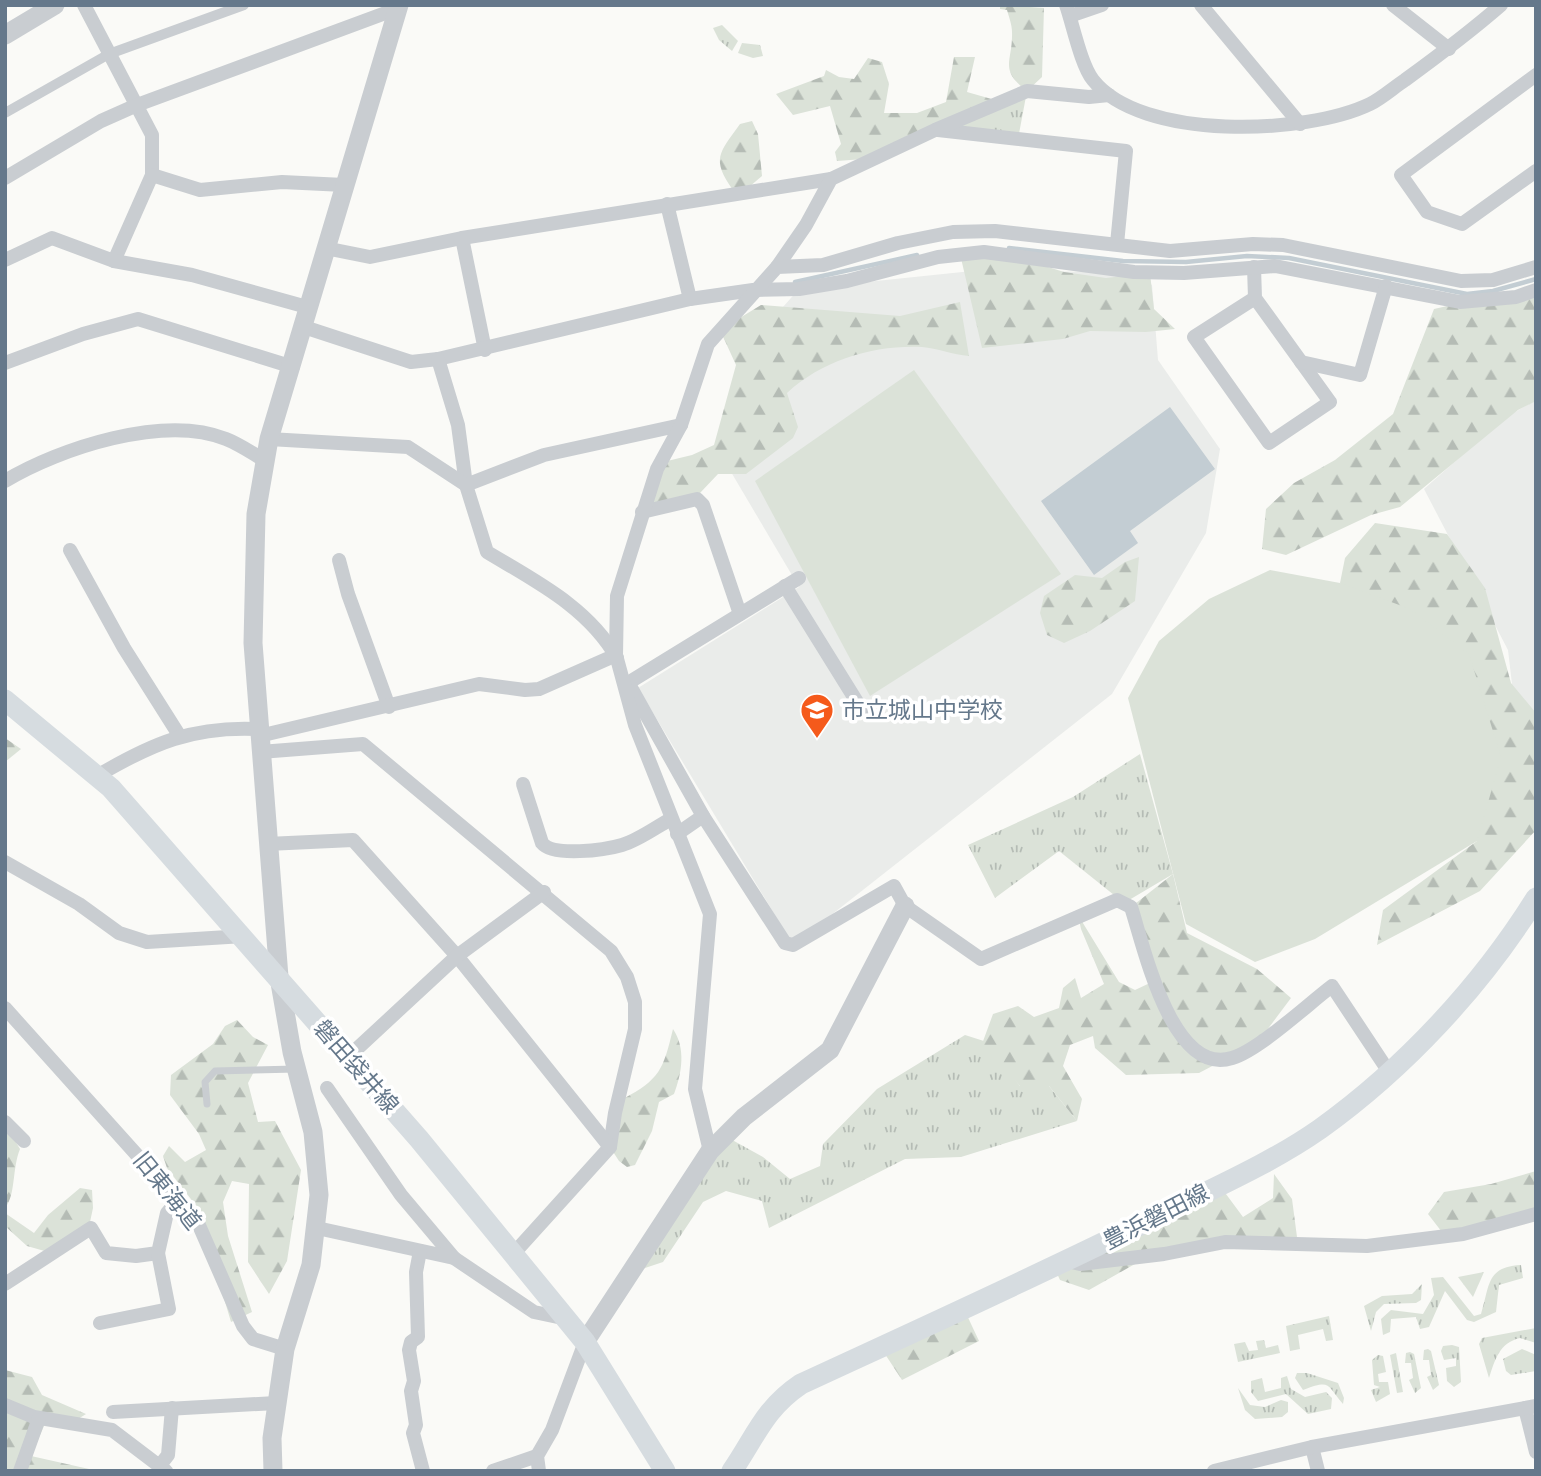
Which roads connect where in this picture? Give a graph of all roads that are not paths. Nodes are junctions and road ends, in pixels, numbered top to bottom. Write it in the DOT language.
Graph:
graph roads {
  1 [pos="55,5"];
  2 [pos="83,5"];
  3 [pos="244,5"];
  4 [pos="1102,5"];
  5 [pos="1201,5"];
  6 [pos="1393,5"];
  7 [pos="1501,5"];
  8 [pos="399,7"];
  9 [pos="1068,11"];
  10 [pos="5,34"];
  11 [pos="1449,49"];
  12 [pos="109,54"];
  13 [pos="1536,75"];
  14 [pos="1109,95"];
  15 [pos="137,105"];
  16 [pos="5,113"];
  17 [pos="1300,124"];
  18 [pos="935,130"];
  19 [pos="1536,171"];
  20 [pos="152,175"];
  21 [pos="5,178"];
  22 [pos="831,179"];
  23 [pos="344,185"];
  24 [pos="667,204"];
  25 [pos="1051,237"];
  26 [pos="462,238"];
  27 [pos="1117,244"];
  28 [pos="325,247"];
  29 [pos="5,260"];
  30 [pos="114,261"];
  31 [pos="1048,261"];
  32 [pos="777,267"];
  33 [pos="1254,267"];
  34 [pos="1536,267"];
  35 [pos="1426,276"];
  36 [pos="1386,286"];
  37 [pos="753,290"];
  38 [pos="1536,290"];
  39 [pos="1421,294"];
  40 [pos="1255,298"];
  41 [pos="690,299"];
  42 [pos="307,307"];
  43 [pos="304,327"];
  44 [pos="485,350"];
  45 [pos="438,359"];
  46 [pos="1301,362"];
  47 [pos="5,363"];
  48 [pos="293,367"];
  49 [pos="681,425"];
  50 [pos="269,439"];
  51 [pos="264,460"];
  52 [pos="5,481"];
  53 [pos="466,485"];
  54 [pos="642,512"];
  55 [pos="70,550"];
  56 [pos="339,560"];
  57 [pos="799,578"];
  58 [pos="785,586"];
  59 [pos="740,614"];
  60 [pos="615,655"];
  61 [pos="628,682"];
  62 [pos="5,700"];
  63 [pos="389,707"];
  64 [pos="862,710"];
  65 [pos="179,735"];
  66 [pos="259,739"];
  67 [pos="97,776"];
  68 [pos="523,784"];
  69 [pos="703,816"];
  70 [pos="671,818"];
  71 [pos="677,834"];
  72 [pos="267,844"];
  73 [pos="5,862"];
  74 [pos="544,892"];
  75 [pos="1536,898"];
  76 [pos="905,906"];
  77 [pos="244,936"];
  78 [pos="457,956"];
  79 [pos="279,977"];
  80 [pos="5,1008"];
  81 [pos="347,1058"];
  82 [pos="297,1069"];
  83 [pos="1389,1072"];
  84 [pos="327,1088"];
  85 [pos="207,1104"];
  86 [pos="5,1122"];
  87 [pos="24,1141"];
  88 [pos="610,1146"];
  89 [pos="710,1151"];
  90 [pos="179,1199"];
  91 [pos="1536,1214"];
  92 [pos="317,1228"];
  93 [pos="420,1251"];
  94 [pos="515,1252"];
  95 [pos="158,1253"];
  96 [pos="454,1258"];
  97 [pos="1068,1261"];
  98 [pos="5,1284"];
  99 [pos="567,1319"];
  100 [pos="100,1323"];
  101 [pos="585,1342"];
  102 [pos="285,1349"];
  103 [pos="276,1403"];
  104 [pos="5,1405"];
  105 [pos="1530,1407"];
  106 [pos="172,1408"];
  107 [pos="113,1412"];
  108 [pos="39,1418"];
  109 [pos="1312,1447"];
  110 [pos="1536,1452"];
  111 [pos="538,1463"];
  112 [pos="163,1468"];
  113 [pos="20,1471"];
  114 [pos="272,1471"];
  115 [pos="423,1471"];
  116 [pos="493,1471"];
  117 [pos="665,1471"];
  118 [pos="732,1471"];
  119 [pos="1214,1471"];
  120 [pos="1318,1471"];
  1 -- 10 [label="street"];
  2 -- 12 [label="street"];
  3 -- 12 [label="street"];
  4 -- 9 [label="street"];
  5 -- 17 [label="street"];
  6 -- 11 [label="street"];
  7 -- 11 [label="street"];
  8 -- 15 [label="street"];
  8 -- 23 [label="street"];
  9 -- 14 [label="street"];
  11 -- 17 [label="street"];
  12 -- 15 [label="street"];
  12 -- 16 [label="street"];
  13 -- 19 [label="street"];
  14 -- 17 [label="street"];
  14 -- 18 [label="street"];
  15 -- 20 [label="street"];
  15 -- 21 [label="street"];
  18 -- 22 [label="street"];
  18 -- 27 [label="street"];
  20 -- 23 [label="street"];
  20 -- 30 [label="street"];
  22 -- 24 [label="street"];
  22 -- 32 [label="street"];
  23 -- 28 [label="street"];
  24 -- 26 [label="street"];
  24 -- 41 [label="street"];
  25 -- 27 [label="street"];
  25 -- 31 [label="street"];
  25 -- 32 [label="street"];
  26 -- 28 [label="street"];
  26 -- 44 [label="street"];
  27 -- 35 [label="street"];
  28 -- 42 [label="street"];
  29 -- 30 [label="street"];
  30 -- 42 [label="street"];
  31 -- 33 [label="street"];
  31 -- 37 [label="street"];
  32 -- 37 [label="street"];
  33 -- 36 [label="street"];
  33 -- 40 [label="street"];
  34 -- 35 [label="street"];
  35 -- 39 [label="street"];
  36 -- 39 [label="street"];
  36 -- 46 [label="street"];
  37 -- 41 [label="street"];
  37 -- 49 [label="street"];
  38 -- 39 [label="street"];
  40 -- 46 [label="street"];
  40 -- 46 [label="street"];
  41 -- 44 [label="street"];
  42 -- 43 [label="street"];
  43 -- 45 [label="street"];
  43 -- 48 [label="street"];
  44 -- 45 [label="street"];
  45 -- 53 [label="street"];
  47 -- 48 [label="street"];
  48 -- 50 [label="street"];
  49 -- 53 [label="street"];
  49 -- 54 [label="street"];
  50 -- 51 [label="street"];
  50 -- 53 [label="street"];
  51 -- 52 [label="street"];
  51 -- 66 [label="street"];
  53 -- 60 [label="street"];
  54 -- 59 [label="street"];
  54 -- 60 [label="street"];
  55 -- 65 [label="street"];
  56 -- 63 [label="street"];
  57 -- 58 [label="street"];
  58 -- 59 [label="street"];
  58 -- 64 [label="street"];
  59 -- 61 [label="street"];
  60 -- 61 [label="street"];
  60 -- 63 [label="street"];
  60 -- 70 [label="street"];
  61 -- 69 [label="street"];
  62 -- 67 [label="main road, 磐田袋井線"];
  63 -- 66 [label="street"];
  65 -- 66 [label="street"];
  65 -- 67 [label="street"];
  66 -- 72 [label="street"];
  66 -- 74 [label="street"];
  67 -- 77 [label="main road, 磐田袋井線"];
  68 -- 70 [label="street"];
  69 -- 71 [label="street"];
  69 -- 76 [label="street"];
  70 -- 71 [label="street"];
  71 -- 89 [label="street"];
  72 -- 78 [label="street"];
  72 -- 79 [label="street"];
  73 -- 77 [label="street"];
  74 -- 78 [label="street"];
  74 -- 88 [label="street"];
  75 -- 83 [label="main road, 豊浜磐田線"];
  76 -- 83 [label="street"];
  76 -- 89 [label="street"];
  77 -- 79 [label="main road, 磐田袋井線"];
  78 -- 81 [label="street"];
  78 -- 88 [label="street"];
  79 -- 81 [label="main road, 磐田袋井線"];
  79 -- 82 [label="street"];
  80 -- 90 [label="street, 旧東海道"];
  81 -- 94 [label="main road, 磐田袋井線"];
  82 -- 85 [label="lane"];
  82 -- 92 [label="street"];
  83 -- 97 [label="main road, 豊浜磐田線"];
  84 -- 96 [label="street"];
  86 -- 87 [label="street"];
  88 -- 94 [label="street"];
  89 -- 101 [label="street"];
  90 -- 95 [label="street"];
  90 -- 102 [label="street, 旧東海道"];
  91 -- 97 [label="street"];
  92 -- 93 [label="street"];
  92 -- 102 [label="street"];
  93 -- 96 [label="street"];
  93 -- 115 [label="street"];
  94 -- 99 [label="main road, 磐田袋井線"];
  95 -- 98 [label="street"];
  95 -- 100 [label="street"];
  96 -- 99 [label="street"];
  97 -- 118 [label="main road, 豊浜磐田線"];
  99 -- 101 [label="main road, 磐田袋井線"];
  101 -- 111 [label="street"];
  101 -- 117 [label="main road, 磐田袋井線"];
  102 -- 103 [label="street"];
  103 -- 106 [label="street"];
  103 -- 114 [label="street"];
  104 -- 108 [label="street"];
  105 -- 109 [label="street"];
  105 -- 110 [label="street"];
  106 -- 107 [label="street"];
  106 -- 112 [label="street"];
  108 -- 112 [label="street"];
  108 -- 113 [label="street"];
  109 -- 119 [label="street"];
  109 -- 120 [label="street"];
  111 -- 116 [label="street"];
}
